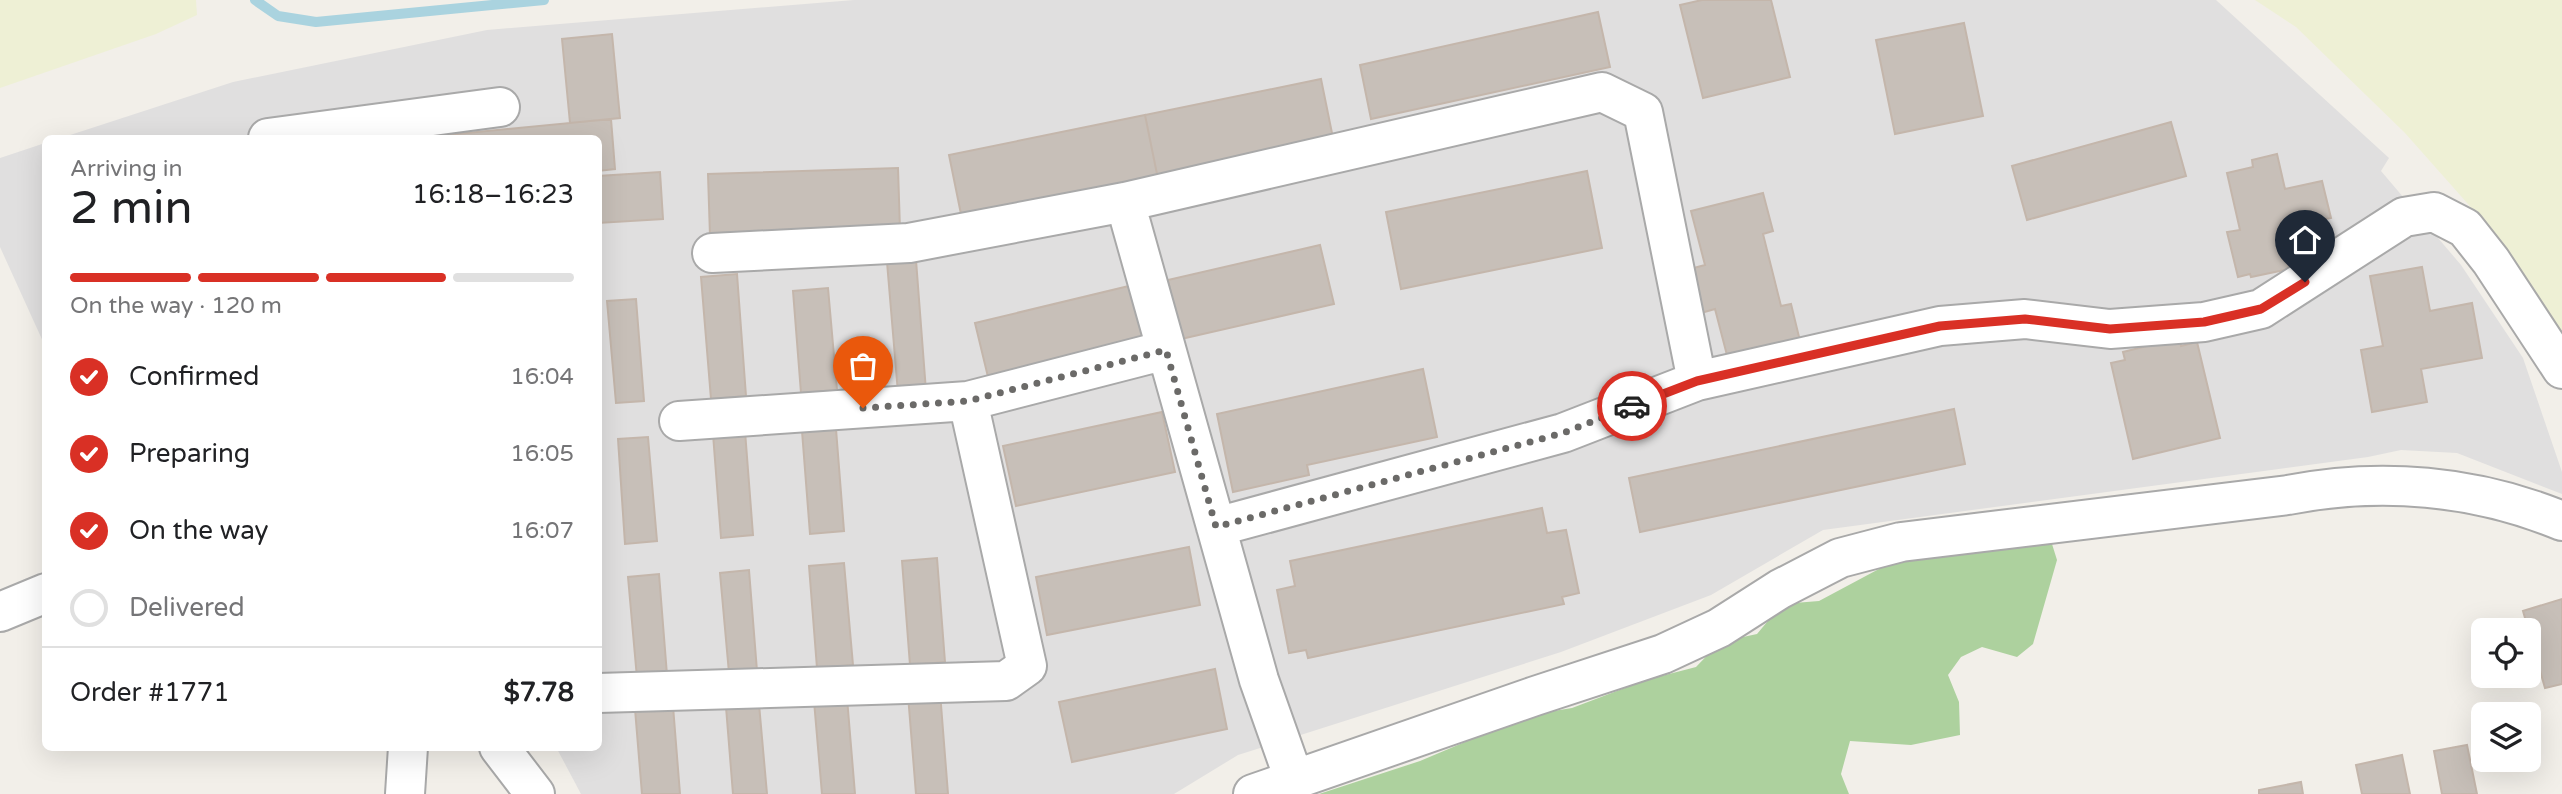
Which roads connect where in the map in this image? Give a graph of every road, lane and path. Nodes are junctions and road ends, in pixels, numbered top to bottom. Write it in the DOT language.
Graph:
graph roads {
  1 [pos="500,107"];
  2 [pos="290,135"];
  3 [pos="1125,202"];
  4 [pos="712,253"];
  5 [pos="1166,350"];
  6 [pos="2562,369"];
  7 [pos="1697,381"];
  8 [pos="968,401"];
  9 [pos="679,421"];
  10 [pos="2562,521"];
  11 [pos="1216,527"];
  12 [pos="42,595"];
  13 [pos="0,612"];
  14 [pos="602,693"];
  15 [pos="408,751"];
  16 [pos="502,751"];
  17 [pos="1294,779"];
  18 [pos="405,794"];
  19 [pos="535,794"];
  20 [pos="1253,794"];
  1 -- 2 [label="street"];
  3 -- 4 [label="street"];
  3 -- 5 [label="street"];
  3 -- 7 [label="street"];
  5 -- 8 [label="street"];
  5 -- 11 [label="street"];
  6 -- 7 [label="street"];
  7 -- 11 [label="street"];
  8 -- 9 [label="street"];
  8 -- 14 [label="street"];
  10 -- 17 [label="street"];
  11 -- 17 [label="street"];
  12 -- 13 [label="street"];
  15 -- 18 [label="street"];
  16 -- 19 [label="street"];
  17 -- 20 [label="street"];
}
